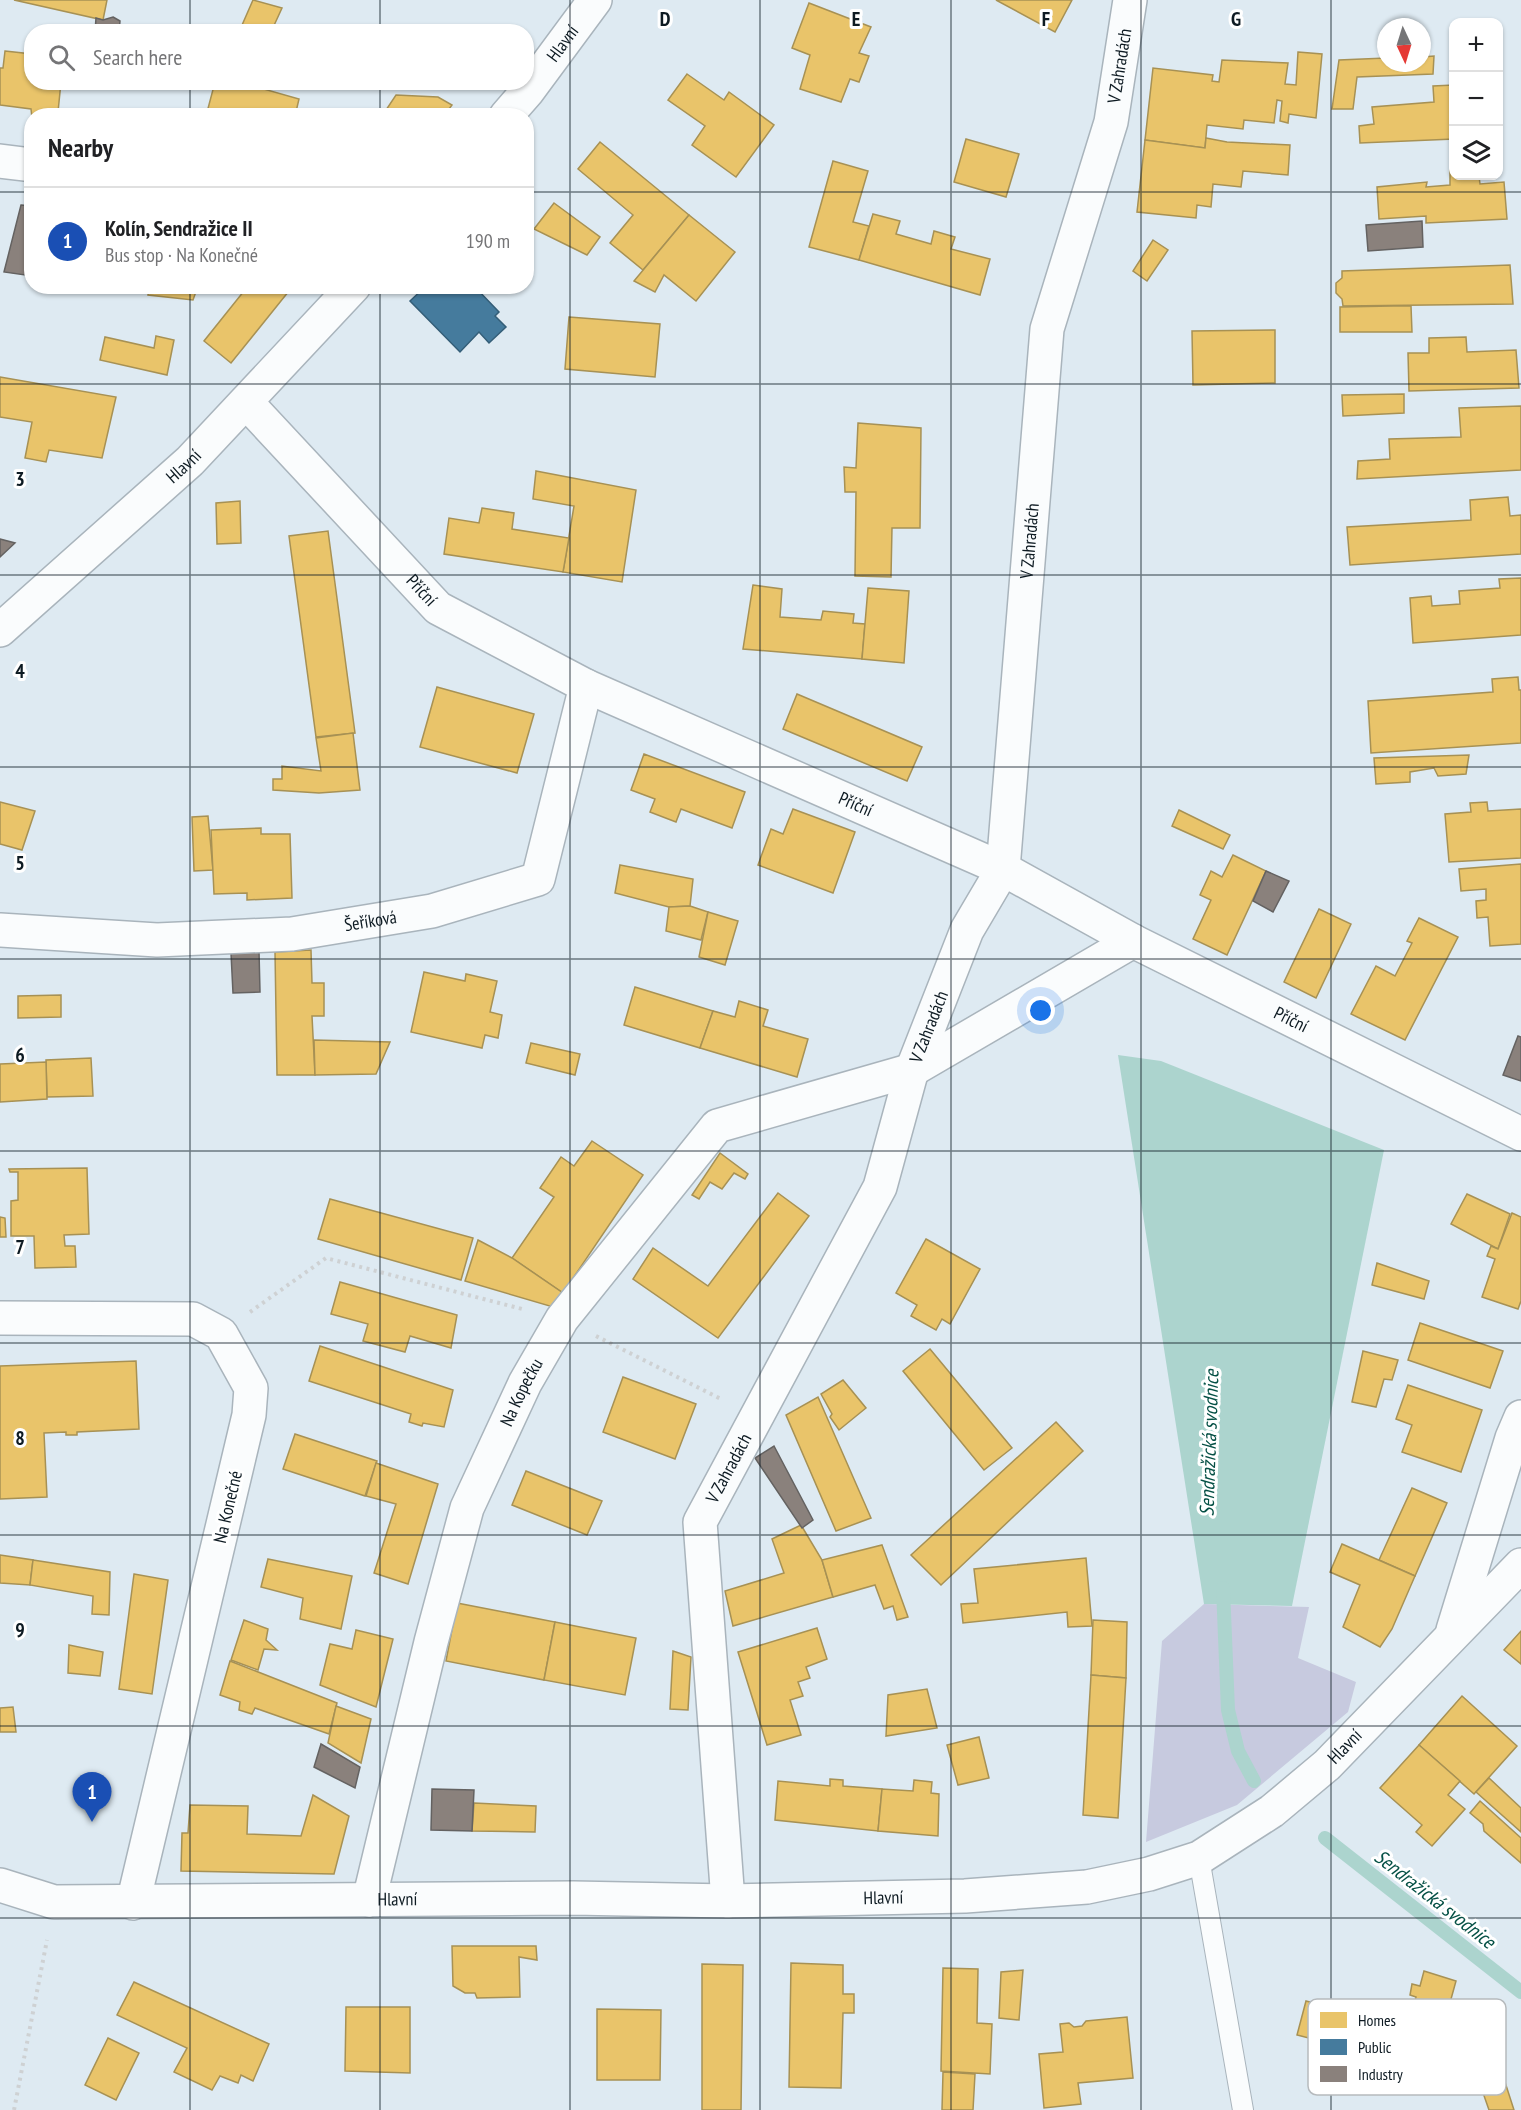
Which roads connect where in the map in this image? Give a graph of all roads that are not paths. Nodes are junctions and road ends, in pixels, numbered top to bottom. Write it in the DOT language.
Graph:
graph roads {
  1 [pos="595,0"];
  2 [pos="1130,0"];
  3 [pos="534,80"];
  4 [pos="526,90"];
  5 [pos="512,108"];
  6 [pos="0,161"];
  7 [pos="24,164"];
  8 [pos="347,294"];
  9 [pos="247,403"];
  10 [pos="0,630"];
  11 [pos="586,686"];
  12 [pos="1003,869"];
  13 [pos="0,930"];
  14 [pos="1133,941"];
  15 [pos="912,1071"];
  16 [pos="1521,1134"];
  17 [pos="0,1318"];
  18 [pos="1521,1417"];
  19 [pos="1521,1565"];
  20 [pos="1452,1635"];
  21 [pos="1199,1858"];
  22 [pos="0,1885"];
  23 [pos="369,1900"];
  24 [pos="728,1901"];
  25 [pos="133,1903"];
  26 [pos="1243,2110"];
  1 -- 3 [label="street, Hlavní"];
  2 -- 12 [label="street, V Zahradách"];
  4 -- 5 [label="street, Hlavní"];
  6 -- 7 [label="street"];
  8 -- 9 [label="street, Hlavní"];
  9 -- 10 [label="street, Hlavní"];
  9 -- 11 [label="street, Příční"];
  11 -- 12 [label="street, Příční"];
  11 -- 13 [label="street, Šeříková"];
  12 -- 14 [label="street, Příční"];
  12 -- 15 [label="street, V Zahradách"];
  14 -- 15 [label="street, V Zahradách"];
  14 -- 16 [label="street, Příční"];
  15 -- 23 [label="street, Na Kopečku"];
  15 -- 24 [label="street, V Zahradách"];
  17 -- 25 [label="street, Na Konečné"];
  18 -- 20 [label="street, Hlavní"];
  19 -- 20 [label="street"];
  20 -- 21 [label="street, Hlavní"];
  21 -- 24 [label="street, Hlavní"];
  21 -- 26 [label="lane"];
  22 -- 25 [label="street, Hlavní"];
  23 -- 24 [label="street, Hlavní"];
  23 -- 25 [label="street, Hlavní"];
}
